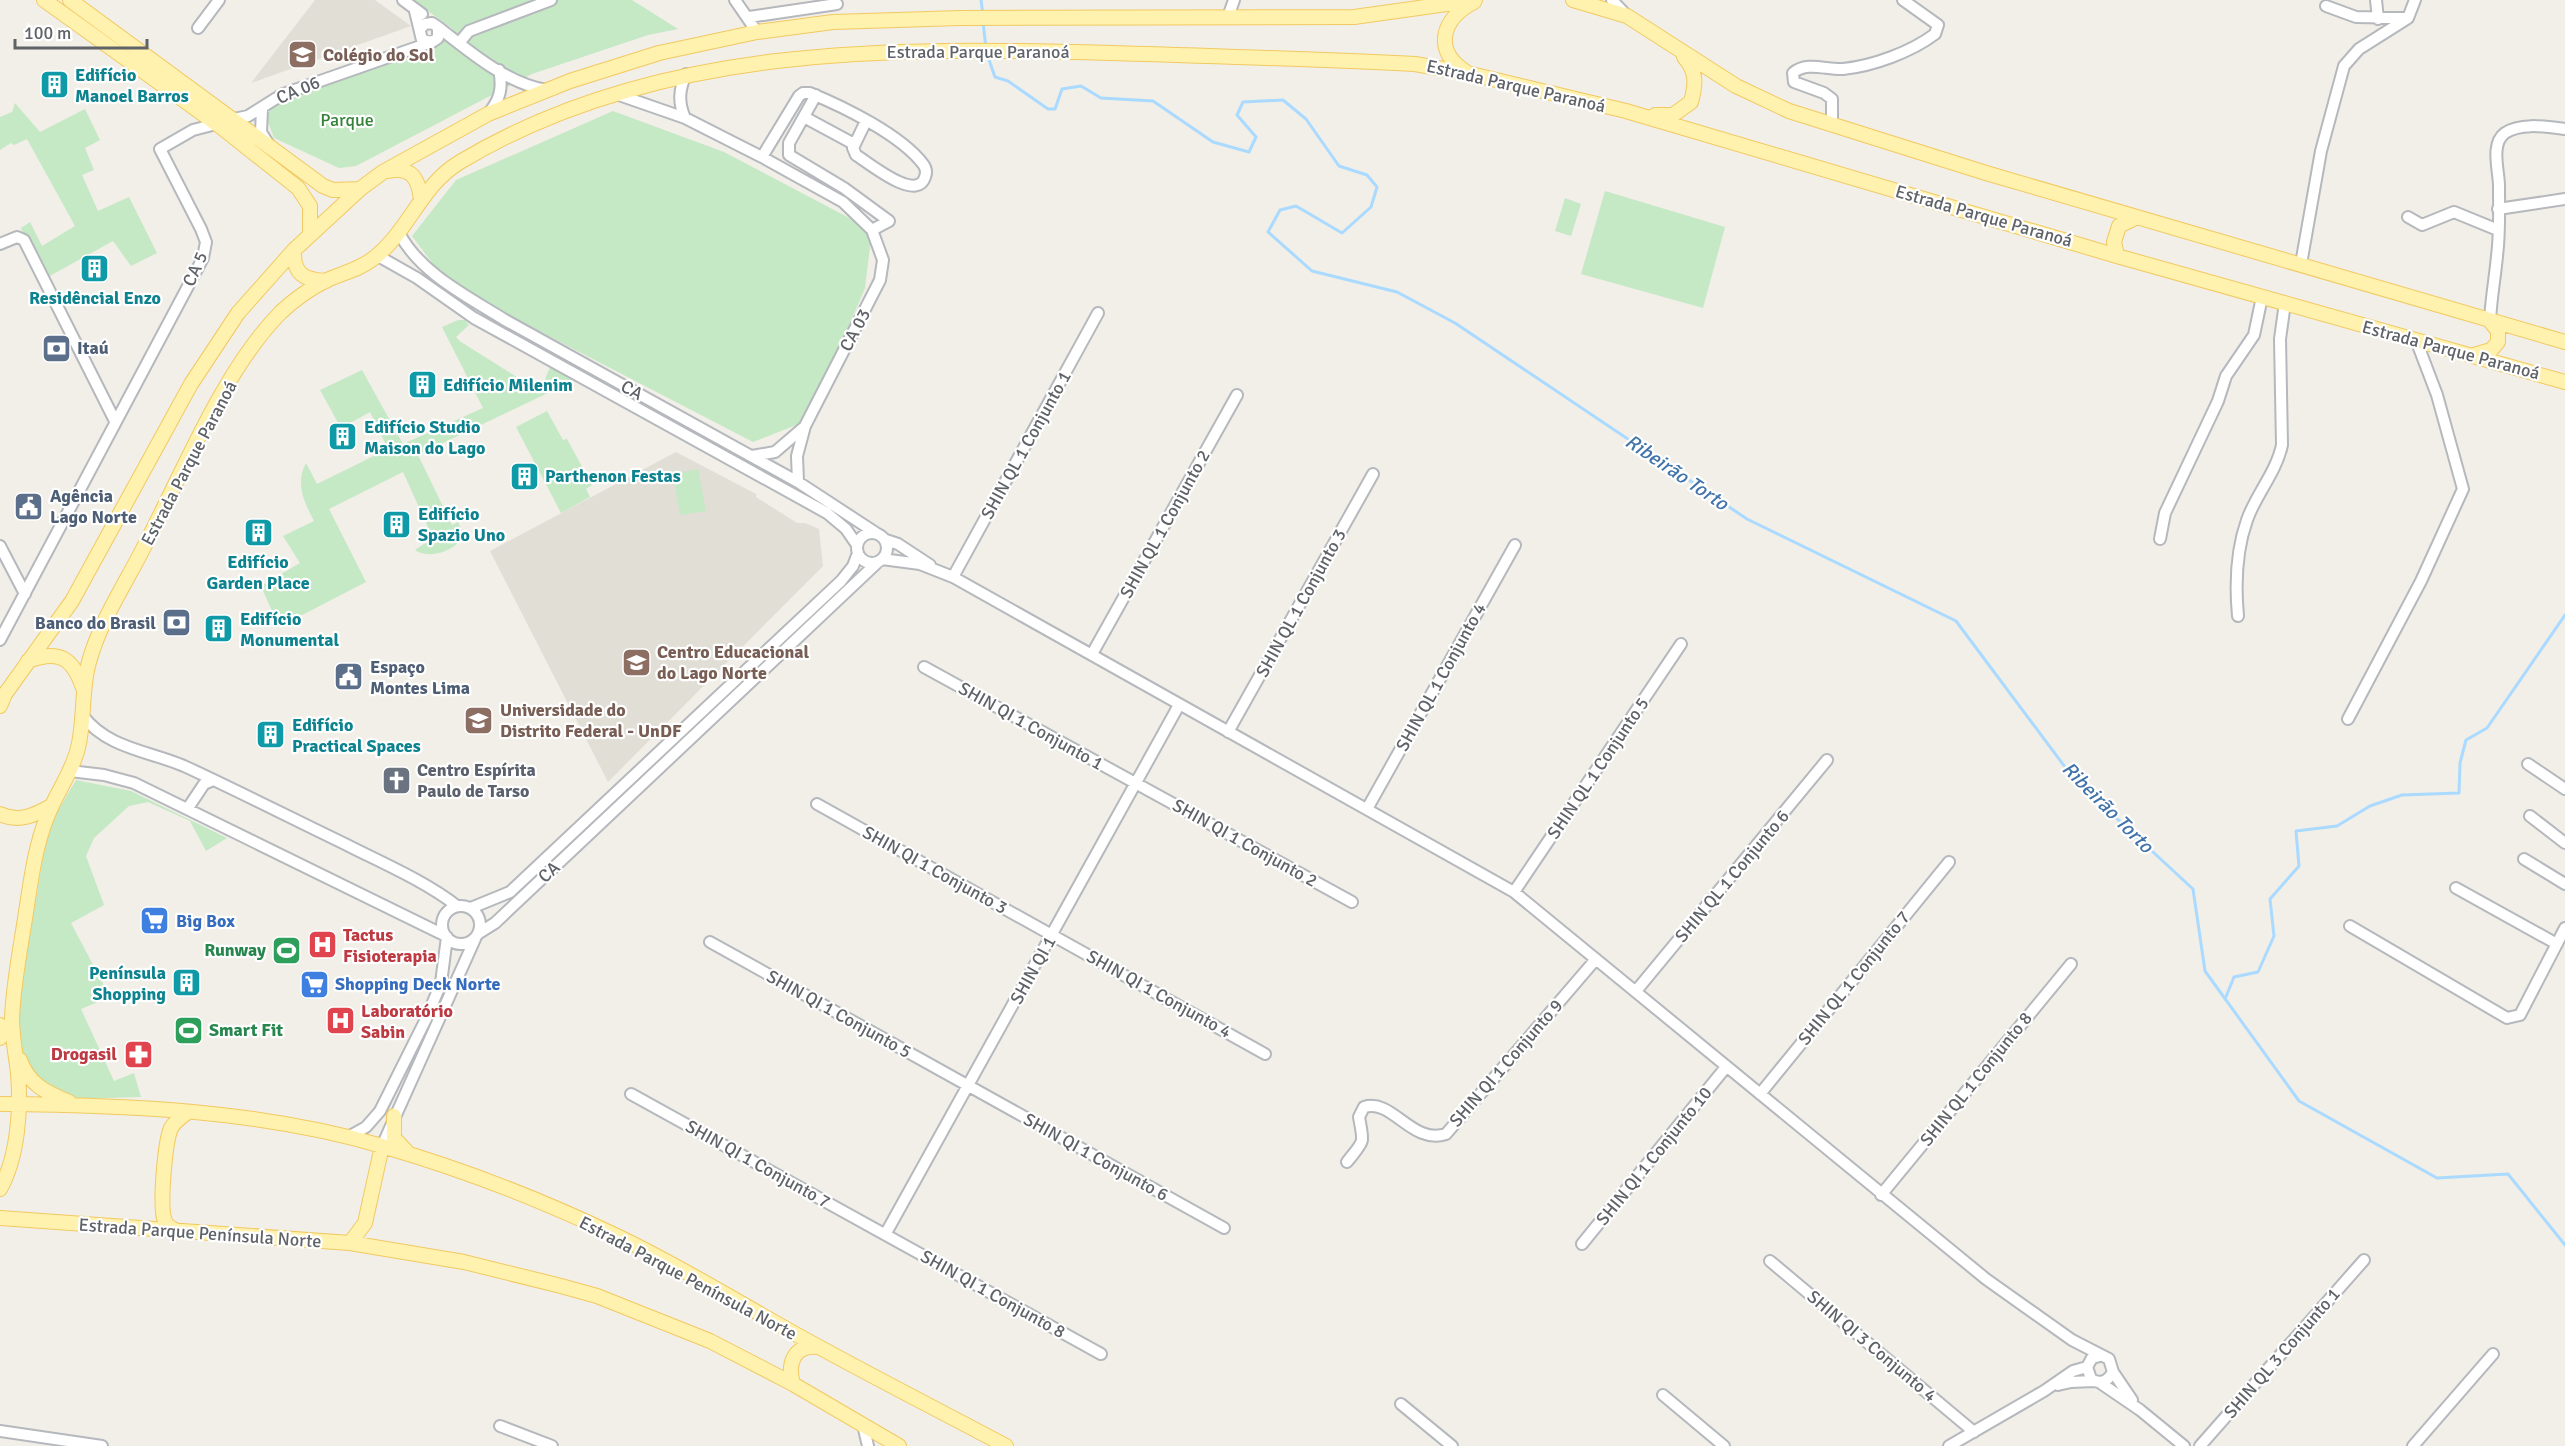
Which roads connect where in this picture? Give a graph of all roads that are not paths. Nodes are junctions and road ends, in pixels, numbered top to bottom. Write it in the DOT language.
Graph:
graph roads {
  1 [pos="44,0"];
  2 [pos="70,0"];
  3 [pos="219,0"];
  4 [pos="402,0"];
  5 [pos="551,0"];
  6 [pos="735,0"];
  7 [pos="1234,0"];
  8 [pos="1477,0"];
  9 [pos="1573,0"];
  10 [pos="1612,0"];
  11 [pos="1904,0"];
  12 [pos="2376,0"];
  13 [pos="2415,0"];
  14 [pos="837,4"];
  15 [pos="2326,6"];
  16 [pos="415,11"];
  17 [pos="748,16"];
  18 [pos="1627,16"];
  19 [pos="1228,17"];
  20 [pos="2408,18"];
  21 [pos="2378,19"];
  22 [pos="435,25"];
  23 [pos="198,27"];
  24 [pos="420,31"];
  25 [pos="757,32"];
  26 [pos="429,43"];
  27 [pos="459,43"];
  28 [pos="1674,46"];
  29 [pos="405,50"];
  30 [pos="499,70"];
  31 [pos="1467,73"];
  32 [pos="686,74"];
  33 [pos="546,90"];
  34 [pos="616,94"];
  35 [pos="816,95"];
  36 [pos="262,108"];
  37 [pos="1626,111"];
  38 [pos="200,113"];
  39 [pos="488,114"];
  40 [pos="804,117"];
  41 [pos="685,118"];
  42 [pos="234,119"];
  43 [pos="866,121"];
  44 [pos="216,124"];
  45 [pos="1832,125"];
  46 [pos="2565,129"];
  47 [pos="193,130"];
  48 [pos="854,144"];
  49 [pos="269,146"];
  50 [pos="762,157"];
  51 [pos="382,172"];
  52 [pos="360,189"];
  53 [pos="2565,199"];
  54 [pos="421,201"];
  55 [pos="2498,208"];
  56 [pos="2138,217"];
  57 [pos="2408,217"];
  58 [pos="872,230"];
  59 [pos="2498,230"];
  60 [pos="399,233"];
  61 [pos="310,235"];
  62 [pos="0,244"];
  63 [pos="294,250"];
  64 [pos="378,256"];
  65 [pos="2117,256"];
  66 [pos="2301,264"];
  67 [pos="327,281"];
  68 [pos="2262,297"];
  69 [pos="2285,303"];
  70 [pos="1098,313"];
  71 [pos="2490,321"];
  72 [pos="2416,340"];
  73 [pos="2565,342"];
  74 [pos="2472,356"];
  75 [pos="2565,381"];
  76 [pos="1238,394"];
  77 [pos="115,421"];
  78 [pos="805,426"];
  79 [pos="752,456"];
  80 [pos="1373,474"];
  81 [pos="798,482"];
  82 [pos="876,533"];
  83 [pos="2160,539"];
  84 [pos="886,540"];
  85 [pos="1515,545"];
  86 [pos="0,546"];
  87 [pos="857,549"];
  88 [pos="880,560"];
  89 [pos="935,569"];
  90 [pos="954,577"];
  91 [pos="25,594"];
  92 [pos="2238,616"];
  93 [pos="0,640"];
  94 [pos="1681,644"];
  95 [pos="1092,654"];
  96 [pos="28,661"];
  97 [pos="924,667"];
  98 [pos="83,690"];
  99 [pos="2,699"];
  100 [pos="1179,705"];
  101 [pos="83,716"];
  102 [pos="2348,719"];
  103 [pos="1228,732"];
  104 [pos="1827,760"];
  105 [pos="2528,764"];
  106 [pos="70,771"];
  107 [pos="211,781"];
  108 [pos="1137,784"];
  109 [pos="2565,789"];
  110 [pos="817,804"];
  111 [pos="51,806"];
  112 [pos="188,808"];
  113 [pos="1367,809"];
  114 [pos="0,814"];
  115 [pos="2530,816"];
  116 [pos="2565,843"];
  117 [pos="2524,859"];
  118 [pos="1949,862"];
  119 [pos="2565,884"];
  120 [pos="2456,888"];
  121 [pos="1514,892"];
  122 [pos="1352,902"];
  123 [pos="457,906"];
  124 [pos="471,908"];
  125 [pos="2350,926"];
  126 [pos="2565,928"];
  127 [pos="1053,935"];
  128 [pos="446,936"];
  129 [pos="477,936"];
  130 [pos="710,942"];
  131 [pos="2558,944"];
  132 [pos="1596,959"];
  133 [pos="2071,964"];
  134 [pos="1636,991"];
  135 [pos="0,1025"];
  136 [pos="0,1038"];
  137 [pos="15,1043"];
  138 [pos="1265,1054"];
  139 [pos="1726,1067"];
  140 [pos="968,1086"];
  141 [pos="631,1094"];
  142 [pos="1760,1094"];
  143 [pos="0,1104"];
  144 [pos="19,1104"];
  145 [pos="74,1105"];
  146 [pos="188,1112"];
  147 [pos="394,1116"];
  148 [pos="348,1137"];
  149 [pos="382,1146"];
  150 [pos="410,1155"];
  151 [pos="1347,1162"];
  152 [pos="0,1189"];
  153 [pos="1881,1195"];
  154 [pos="0,1218"];
  155 [pos="1224,1228"];
  156 [pos="179,1233"];
  157 [pos="886,1233"];
  158 [pos="350,1243"];
  159 [pos="1582,1244"];
  160 [pos="2364,1260"];
  161 [pos="1770,1261"];
  162 [pos="2072,1340"];
  163 [pos="819,1347"];
  164 [pos="1101,1354"];
  165 [pos="2493,1354"];
  166 [pos="2100,1356"];
  167 [pos="2087,1366"];
  168 [pos="2113,1372"];
  169 [pos="2097,1382"];
  170 [pos="793,1384"];
  171 [pos="2044,1391"];
  172 [pos="1664,1395"];
  173 [pos="1401,1404"];
  174 [pos="2140,1410"];
  175 [pos="863,1425"];
  176 [pos="500,1426"];
  177 [pos="976,1430"];
  178 [pos="0,1431"];
  179 [pos="1974,1432"];
  180 [pos="894,1443"];
  181 [pos="102,1446"];
  182 [pos="552,1446"];
  183 [pos="868,1446"];
  184 [pos="873,1446"];
  185 [pos="981,1446"];
  186 [pos="1006,1446"];
  187 [pos="1452,1446"];
  188 [pos="1724,1446"];
  189 [pos="1949,1446"];
  190 [pos="2184,1446"];
  191 [pos="2200,1446"];
  192 [pos="2413,1446"];
  1 -- 38 [label="main road"];
  2 -- 42 [label="main road"];
  3 -- 23 [label="street"];
  4 -- 16 [label="street"];
  5 -- 27 [label="street"];
  6 -- 17 [label="street"];
  7 -- 19 [label="street"];
  8 -- 19 [label="main road, Estrada Parque Paranoá"];
  8 -- 31 [label="main road"];
  9 -- 18 [label="main road, Estrada Parque Paranoá"];
  10 -- 18 [label="street"];
  11 -- 45 [label="street"];
  12 -- 21 [label="street"];
  13 -- 20 [label="street"];
  14 -- 17 [label="street"];
  15 -- 21 [label="street"];
  16 -- 22 [label="street"];
  16 -- 24 [label="street"];
  17 -- 25 [label="street"];
  18 -- 28 [label="main road, Estrada Parque Paranoá"];
  19 -- 25 [label="main road, Estrada Parque Paranoá"];
  20 -- 21 [label="street"];
  20 -- 66 [label="street"];
  22 -- 24 [label="street"];
  22 -- 26 [label="street"];
  22 -- 27 [label="street"];
  24 -- 26 [label="street"];
  24 -- 29 [label="street"];
  25 -- 33 [label="main road, Estrada Parque Paranoá"];
  26 -- 29 [label="street, CA 06"];
  27 -- 30 [label="street"];
  28 -- 37 [label="main road"];
  28 -- 45 [label="main road, Estrada Parque Paranoá"];
  29 -- 36 [label="street, CA 06"];
  30 -- 33 [label="street"];
  30 -- 39 [label="street"];
  31 -- 32 [label="main road, Estrada Parque Paranoá"];
  31 -- 37 [label="main road, Estrada Parque Paranoá"];
  32 -- 34 [label="main road, Estrada Parque Paranoá"];
  32 -- 41 [label="street"];
  33 -- 39 [label="main road, Estrada Parque Paranoá"];
  34 -- 41 [label="street, CA 03"];
  34 -- 54 [label="main road, Estrada Parque Paranoá"];
  35 -- 40 [label="street"];
  35 -- 43 [label="street"];
  35 -- 50 [label="street"];
  36 -- 42 [label="street, CA 06"];
  36 -- 49 [label="street, CA 06"];
  37 -- 65 [label="main road, Estrada Parque Paranoá"];
  38 -- 44 [label="main road"];
  38 -- 47 [label="street"];
  39 -- 51 [label="main road, Estrada Parque Paranoá"];
  40 -- 48 [label="street"];
  40 -- 58 [label="street"];
  41 -- 50 [label="street, CA 03"];
  42 -- 49 [label="main road"];
  43 -- 48 [label="street"];
  43 -- 48 [label="street"];
  44 -- 47 [label="street, CA 5"];
  44 -- 61 [label="main road"];
  45 -- 56 [label="main road, Estrada Parque Paranoá"];
  46 -- 55 [label="street"];
  47 -- 77 [label="street, CA 5"];
  49 -- 52 [label="main road"];
  50 -- 58 [label="street, CA 03"];
  51 -- 52 [label="main road, Estrada Parque Paranoá"];
  51 -- 54 [label="main road"];
  52 -- 61 [label="main road, Estrada Parque Paranoá"];
  53 -- 55 [label="street"];
  54 -- 60 [label="main road, Estrada Parque Paranoá"];
  55 -- 59 [label="street"];
  56 -- 65 [label="main road"];
  56 -- 66 [label="main road, Estrada Parque Paranoá"];
  57 -- 59 [label="street"];
  58 -- 78 [label="street, CA 03"];
  59 -- 71 [label="street"];
  60 -- 64 [label="main road, Estrada Parque Paranoá"];
  60 -- 79 [label="street, CA"];
  61 -- 63 [label="main road, Estrada Parque Paranoá"];
  62 -- 77 [label="street"];
  63 -- 67 [label="main road"];
  63 -- 96 [label="main road, Estrada Parque Paranoá"];
  64 -- 67 [label="main road, Estrada Parque Paranoá"];
  64 -- 87 [label="street, CA"];
  65 -- 68 [label="main road, Estrada Parque Paranoá"];
  66 -- 71 [label="main road, Estrada Parque Paranoá"];
  67 -- 98 [label="main road, Estrada Parque Paranoá"];
  68 -- 69 [label="main road, Estrada Parque Paranoá"];
  68 -- 83 [label="street"];
  69 -- 72 [label="main road, Estrada Parque Paranoá"];
  69 -- 92 [label="street"];
  70 -- 90 [label="street, SHIN QL 1 Conjunto 1"];
  71 -- 73 [label="main road, Estrada Parque Paranoá"];
  71 -- 74 [label="main road"];
  72 -- 74 [label="main road, Estrada Parque Paranoá"];
  72 -- 102 [label="street"];
  74 -- 75 [label="main road, Estrada Parque Paranoá"];
  76 -- 95 [label="street, SHIN QL 1 Conjunto 2"];
  77 -- 91 [label="street, CA 5"];
  78 -- 79 [label="street, CA 03"];
  78 -- 81 [label="street, CA 03"];
  79 -- 81 [label="street, CA"];
  80 -- 103 [label="street, SHIN QL 1 Conjunto 3"];
  81 -- 82 [label="street, CA"];
  82 -- 84 [label="street"];
  82 -- 87 [label="street"];
  84 -- 88 [label="street"];
  84 -- 89 [label="street"];
  85 -- 113 [label="street, SHIN QL 1 Conjunto 4"];
  86 -- 91 [label="street"];
  87 -- 88 [label="street"];
  87 -- 124 [label="street, CA"];
  88 -- 89 [label="street"];
  88 -- 129 [label="street, CA"];
  89 -- 90 [label="street"];
  90 -- 95 [label="street"];
  91 -- 93 [label="street, CA 5"];
  94 -- 121 [label="street, SHIN QL 1 Conjunto 5"];
  95 -- 100 [label="street"];
  96 -- 98 [label="main road"];
  96 -- 99 [label="main road, Estrada Parque Paranoá"];
  97 -- 108 [label="street, SHIN QI 1 Conjunto 1"];
  98 -- 101 [label="main road, Estrada Parque Paranoá"];
  100 -- 103 [label="street"];
  100 -- 108 [label="street, SHIN QI 1"];
  101 -- 106 [label="main road, Estrada Parque Paranoá"];
  101 -- 107 [label="street"];
  103 -- 113 [label="street"];
  104 -- 134 [label="street, SHIN QL 1 Conjunto 6"];
  105 -- 109 [label="street"];
  106 -- 111 [label="main road, Estrada Parque Paranoá"];
  106 -- 112 [label="street"];
  107 -- 112 [label="street"];
  107 -- 123 [label="street"];
  108 -- 122 [label="street, SHIN QI 1 Conjunto 2"];
  108 -- 127 [label="street, SHIN QI 1"];
  110 -- 127 [label="street, SHIN QI 1 Conjunto 3"];
  111 -- 114 [label="main road"];
  111 -- 137 [label="main road, Estrada Parque Paranoá"];
  112 -- 128 [label="street"];
  113 -- 121 [label="street"];
  115 -- 116 [label="street"];
  117 -- 119 [label="street"];
  118 -- 142 [label="street, SHIN QL 1 Conjunto 7"];
  120 -- 131 [label="street"];
  121 -- 132 [label="street"];
  123 -- 124 [label="street"];
  123 -- 128 [label="street"];
  124 -- 129 [label="street"];
  125 -- 131 [label="street"];
  126 -- 131 [label="street"];
  127 -- 138 [label="street, SHIN QI 1 Conjunto 4"];
  127 -- 140 [label="street, SHIN QI 1"];
  128 -- 129 [label="street"];
  128 -- 148 [label="street"];
  129 -- 147 [label="street"];
  130 -- 140 [label="street, SHIN QI 1 Conjunto 5"];
  132 -- 134 [label="street"];
  132 -- 151 [label="street, SHIN QI 1 Conjunto 9"];
  133 -- 153 [label="street, SHIN QL 1 Conjunto 8"];
  134 -- 139 [label="street"];
  135 -- 136 [label="main road"];
  137 -- 144 [label="main road, Estrada Parque Paranoá"];
  137 -- 145 [label="main road"];
  139 -- 142 [label="street"];
  139 -- 159 [label="street, SHIN QI 1 Conjunto 10"];
  140 -- 155 [label="street, SHIN QI 1 Conjunto 6"];
  140 -- 157 [label="street, SHIN QI 1"];
  141 -- 157 [label="street, SHIN QI 1 Conjunto 7"];
  142 -- 153 [label="street"];
  143 -- 144 [label="main road, Estrada Parque Península Norte"];
  144 -- 145 [label="main road, Estrada Parque Península Norte"];
  144 -- 152 [label="main road, Estrada Parque Paranoá"];
  145 -- 146 [label="main road, Estrada Parque Península Norte"];
  146 -- 148 [label="main road, Estrada Parque Península Norte"];
  146 -- 156 [label="main road"];
  147 -- 149 [label="street"];
  147 -- 150 [label="main road"];
  148 -- 149 [label="main road, Estrada Parque Península Norte"];
  149 -- 150 [label="main road, Estrada Parque Península Norte"];
  149 -- 158 [label="main road"];
  150 -- 163 [label="main road, Estrada Parque Península Norte"];
  153 -- 162 [label="street"];
  154 -- 156 [label="main road, Estrada Parque Península Norte"];
  156 -- 158 [label="main road, Estrada Parque Península Norte"];
  157 -- 164 [label="street, SHIN QI 1 Conjunto 8"];
  158 -- 170 [label="main road, Estrada Parque Península Norte"];
  160 -- 191 [label="street, SHIN QL 3 Conjunto 1"];
  161 -- 179 [label="street, SHIN QI 3 Conjunto 4"];
  162 -- 166 [label="street"];
  162 -- 167 [label="street"];
  163 -- 170 [label="main road"];
  163 -- 177 [label="main road, Estrada Parque Península Norte"];
  165 -- 192 [label="street"];
  166 -- 167 [label="street"];
  166 -- 168 [label="street"];
  167 -- 169 [label="street"];
  167 -- 171 [label="street"];
  168 -- 169 [label="street"];
  168 -- 174 [label="street"];
  169 -- 171 [label="street"];
  169 -- 174 [label="street"];
  170 -- 175 [label="main road, Estrada Parque Península Norte"];
  171 -- 179 [label="street"];
  172 -- 188 [label="street"];
  173 -- 187 [label="street"];
  174 -- 190 [label="street"];
  175 -- 180 [label="main road, Estrada Parque Península Norte"];
  175 -- 183 [label="street"];
  176 -- 182 [label="street"];
  177 -- 185 [label="main road"];
  177 -- 186 [label="main road, Estrada Parque Península Norte"];
  178 -- 181 [label="street"];
  179 -- 189 [label="street"];
  180 -- 184 [label="street"];
}
